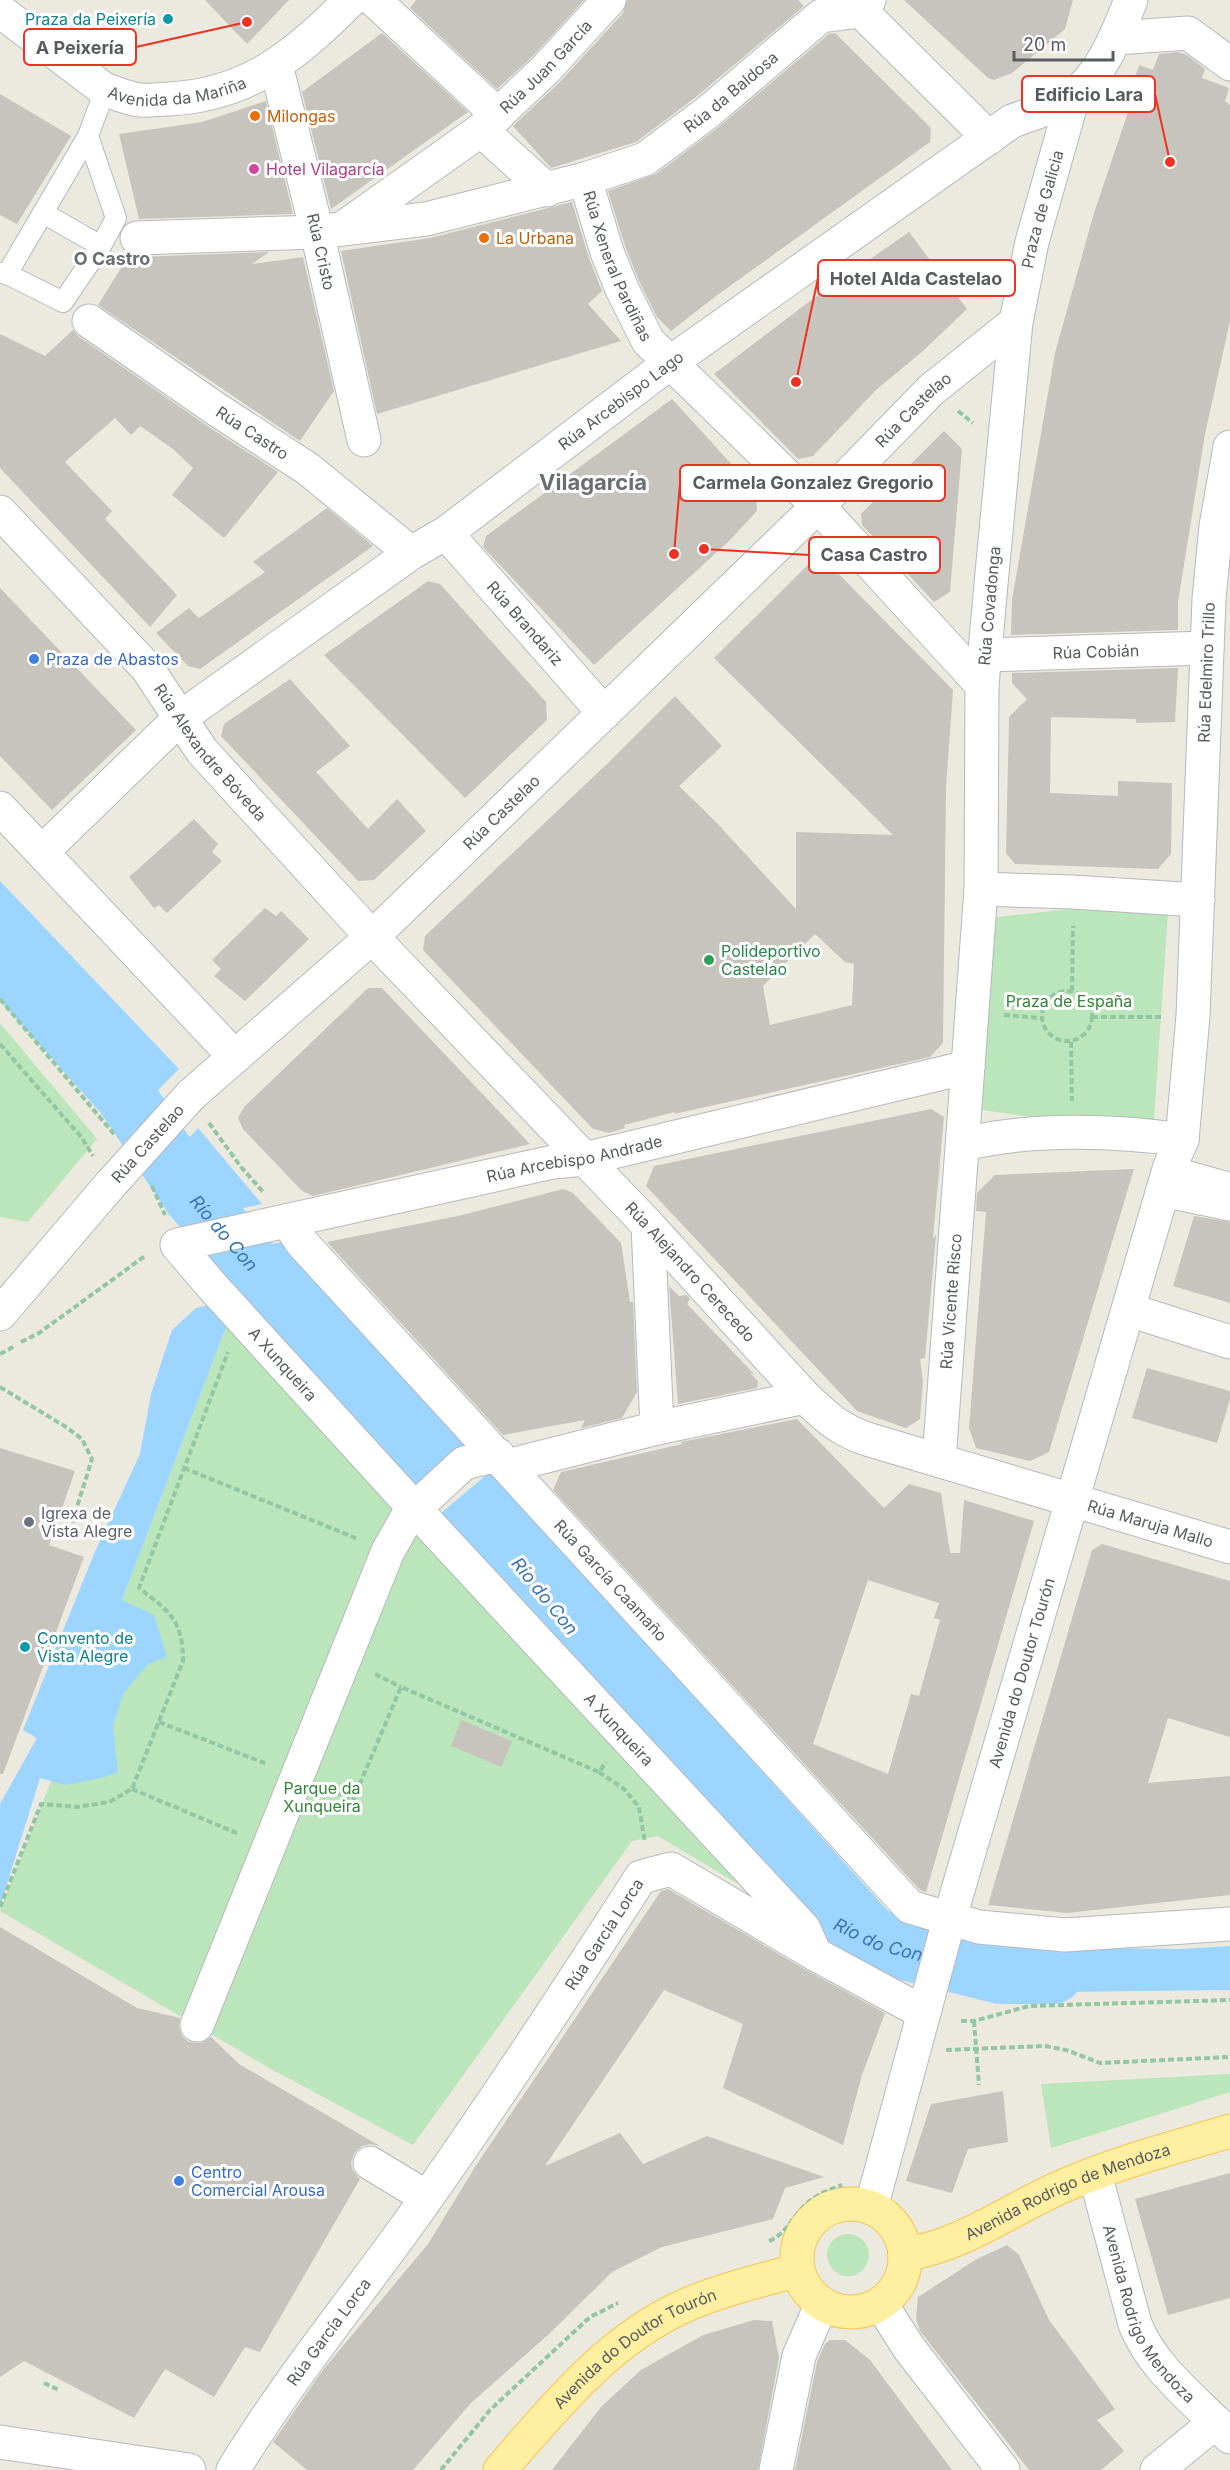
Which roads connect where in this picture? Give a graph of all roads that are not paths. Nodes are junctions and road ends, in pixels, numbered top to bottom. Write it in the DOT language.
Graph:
graph roads {
  1 [pos="351,0"];
  2 [pos="374,0"];
  3 [pos="609,0"];
  4 [pos="1131,0"];
  5 [pos="860,4"];
  6 [pos="0,11"];
  7 [pos="1116,38"];
  8 [pos="1230,64"];
  9 [pos="276,65"];
  10 [pos="105,90"];
  11 [pos="1073,97"];
  12 [pos="489,122"];
  13 [pos="88,136"];
  14 [pos="989,138"];
  15 [pos="585,179"];
  16 [pos="547,190"];
  17 [pos="889,208"];
  18 [pos="43,213"];
  19 [pos="329,231"];
  20 [pos="137,238"];
  21 [pos="101,246"];
  22 [pos="3,273"];
  23 [pos="89,321"];
  24 [pos="1016,322"];
  25 [pos="671,362"];
  26 [pos="364,440"];
  27 [pos="1230,447"];
  28 [pos="818,506"];
  29 [pos="0,512"];
  30 [pos="1223,528"];
  31 [pos="446,533"];
  32 [pos="411,553"];
  33 [pos="1207,648"];
  34 [pos="983,670"];
  35 [pos="604,713"];
  36 [pos="180,718"];
  37 [pos="0,808"];
  38 [pos="42,852"];
  39 [pos="981,889"];
  40 [pos="1198,900"];
  41 [pos="372,937"];
  42 [pos="235,1057"];
  43 [pos="968,1067"];
  44 [pos="964,1144"];
  45 [pos="584,1159"];
  46 [pos="1172,1165"];
  47 [pos="1230,1183"];
  48 [pos="1230,1204"];
  49 [pos="278,1210"];
  50 [pos="648,1225"];
  51 [pos="162,1250"];
  52 [pos="0,1314"];
  53 [pos="1145,1316"];
  54 [pos="1230,1342"];
  55 [pos="805,1397"];
  56 [pos="657,1428"];
  57 [pos="502,1460"];
  58 [pos="939,1460"];
  59 [pos="1072,1499"];
  60 [pos="415,1509"];
  61 [pos="1230,1547"];
  62 [pos="949,1923"];
  63 [pos="1230,1924"];
  64 [pos="815,1954"];
  65 [pos="926,2005"];
  66 [pos="197,2025"];
  67 [pos="1230,2131"];
  68 [pos="370,2163"];
  69 [pos="1095,2174"];
  70 [pos="426,2197"];
  71 [pos="871,2208"];
  72 [pos="906,2254"];
  73 [pos="798,2270"];
  74 [pos="822,2303"];
  75 [pos="881,2304"];
  76 [pos="1223,2430"];
  77 [pos="0,2442"];
  78 [pos="189,2470"];
  79 [pos="233,2470"];
  80 [pos="500,2470"];
  81 [pos="776,2470"];
  82 [pos="1003,2470"];
  83 [pos="1157,2470"];
  1 -- 9 [label="street, Avenida da Mariña"];
  2 -- 12 [label="street, Rúa Juan García"];
  3 -- 12 [label="street, Rúa Juan García"];
  4 -- 7 [label="street, Praza de Galicia"];
  5 -- 14 [label="street"];
  5 -- 15 [label="street, Rúa da Baldosa"];
  6 -- 10 [label="street, Avenida da Mariña"];
  7 -- 8 [label="street"];
  7 -- 11 [label="street, Praza de Galicia"];
  9 -- 10 [label="street, Avenida da Mariña"];
  9 -- 19 [label="street, Rúa Cristo"];
  10 -- 13 [label="lane"];
  11 -- 14 [label="street, Praza de Galicia"];
  11 -- 24 [label="street, Praza de Galicia"];
  12 -- 16 [label="street"];
  12 -- 19 [label="street"];
  13 -- 18 [label="lane"];
  13 -- 21 [label="lane"];
  14 -- 17 [label="street, Praza de Galicia"];
  15 -- 16 [label="street, Rúa da Baldosa"];
  15 -- 25 [label="street, Rúa Xeneral Pardiñas"];
  16 -- 19 [label="street, Rúa da Baldosa"];
  17 -- 25 [label="street, Rúa Arcebispo Lago"];
  18 -- 21 [label="lane"];
  18 -- 22 [label="lane"];
  19 -- 20 [label="street, Rúa da Baldosa"];
  19 -- 26 [label="street, Rúa Cristo"];
  21 -- 22 [label="lane"];
  23 -- 32 [label="street, Rúa Castro"];
  24 -- 28 [label="street, Rúa Castelao"];
  24 -- 34 [label="street, Rúa Covadonga"];
  25 -- 28 [label="street, Rúa Xeneral Pardiñas"];
  25 -- 31 [label="street, Rúa Arcebispo Lago"];
  27 -- 30 [label="street, Rúa Edelmiro Trillo"];
  28 -- 34 [label="street, Rúa Xeneral Pardiñas"];
  28 -- 35 [label="street, Rúa Castelao"];
  29 -- 36 [label="street, Rúa Alexandre Bóveda"];
  30 -- 33 [label="street, Rúa Edelmiro Trillo"];
  31 -- 32 [label="street, Rúa Arcebispo Lago"];
  31 -- 35 [label="street, Rúa Brandariz"];
  32 -- 36 [label="street, Rúa Arcebispo Lago"];
  33 -- 34 [label="street, Rúa Cobián"];
  33 -- 40 [label="street, Rúa Edelmiro Trillo"];
  34 -- 39 [label="street, Rúa Covadonga"];
  35 -- 41 [label="street, Rúa Castelao"];
  36 -- 38 [label="street"];
  36 -- 41 [label="street, Rúa Alexandre Bóveda"];
  37 -- 38 [label="street"];
  38 -- 42 [label="street"];
  39 -- 40 [label="street"];
  39 -- 43 [label="street"];
  40 -- 46 [label="street"];
  41 -- 42 [label="street, Rúa Castelao"];
  41 -- 45 [label="street, Rúa Alejandro Cerecedo"];
  42 -- 52 [label="street, Rúa Castelao, bridge"];
  43 -- 44 [label="street"];
  43 -- 45 [label="street, Rúa Arcebispo Andrade"];
  44 -- 46 [label="street"];
  44 -- 58 [label="street, Rúa Vicente Risco"];
  45 -- 49 [label="street, Rúa Arcebispo Andrade"];
  45 -- 50 [label="street, Rúa Alejandro Cerecedo"];
  46 -- 47 [label="lane"];
  46 -- 48 [label="street"];
  46 -- 59 [label="street, Avenida do Doutor Tourón"];
  49 -- 51 [label="street, Rúa Arcebispo Andrade"];
  49 -- 57 [label="street, Rúa García Caamaño"];
  50 -- 55 [label="street, Rúa Alejandro Cerecedo"];
  50 -- 56 [label="street"];
  51 -- 60 [label="street, A Xunqueira"];
  53 -- 54 [label="street"];
  55 -- 56 [label="street"];
  55 -- 58 [label="street, Rúa Alejandro Cerecedo"];
  56 -- 57 [label="street"];
  57 -- 60 [label="street"];
  57 -- 62 [label="street, Rúa García Caamaño"];
  58 -- 59 [label="street, Rúa Alejandro Cerecedo"];
  59 -- 61 [label="street, Rúa Maruja Mallo"];
  59 -- 62 [label="street, Avenida do Doutor Tourón"];
  60 -- 64 [label="street, A Xunqueira"];
  60 -- 66 [label="street"];
  62 -- 63 [label="street"];
  62 -- 65 [label="street, Avenida do Doutor Tourón"];
  64 -- 65 [label="street, Rúa García Lorca"];
  64 -- 70 [label="street, Rúa García Lorca"];
  65 -- 71 [label="street, Avenida do Doutor Tourón"];
  67 -- 69 [label="main road, Avenida Rodrigo de Mendoza"];
  68 -- 70 [label="street"];
  69 -- 72 [label="main road, Avenida Rodrigo de Mendoza"];
  69 -- 76 [label="street, Avenida Rodrigo Mendoza"];
  70 -- 79 [label="street, Rúa García Lorca"];
  71 -- 72 [label="main road"];
  71 -- 73 [label="main road"];
  72 -- 75 [label="main road"];
  73 -- 74 [label="main road"];
  73 -- 80 [label="main road, Avenida do Doutor Tourón"];
  74 -- 75 [label="main road"];
  74 -- 81 [label="street"];
  75 -- 82 [label="street"];
  76 -- 83 [label="street"];
  77 -- 78 [label="street"];
}
